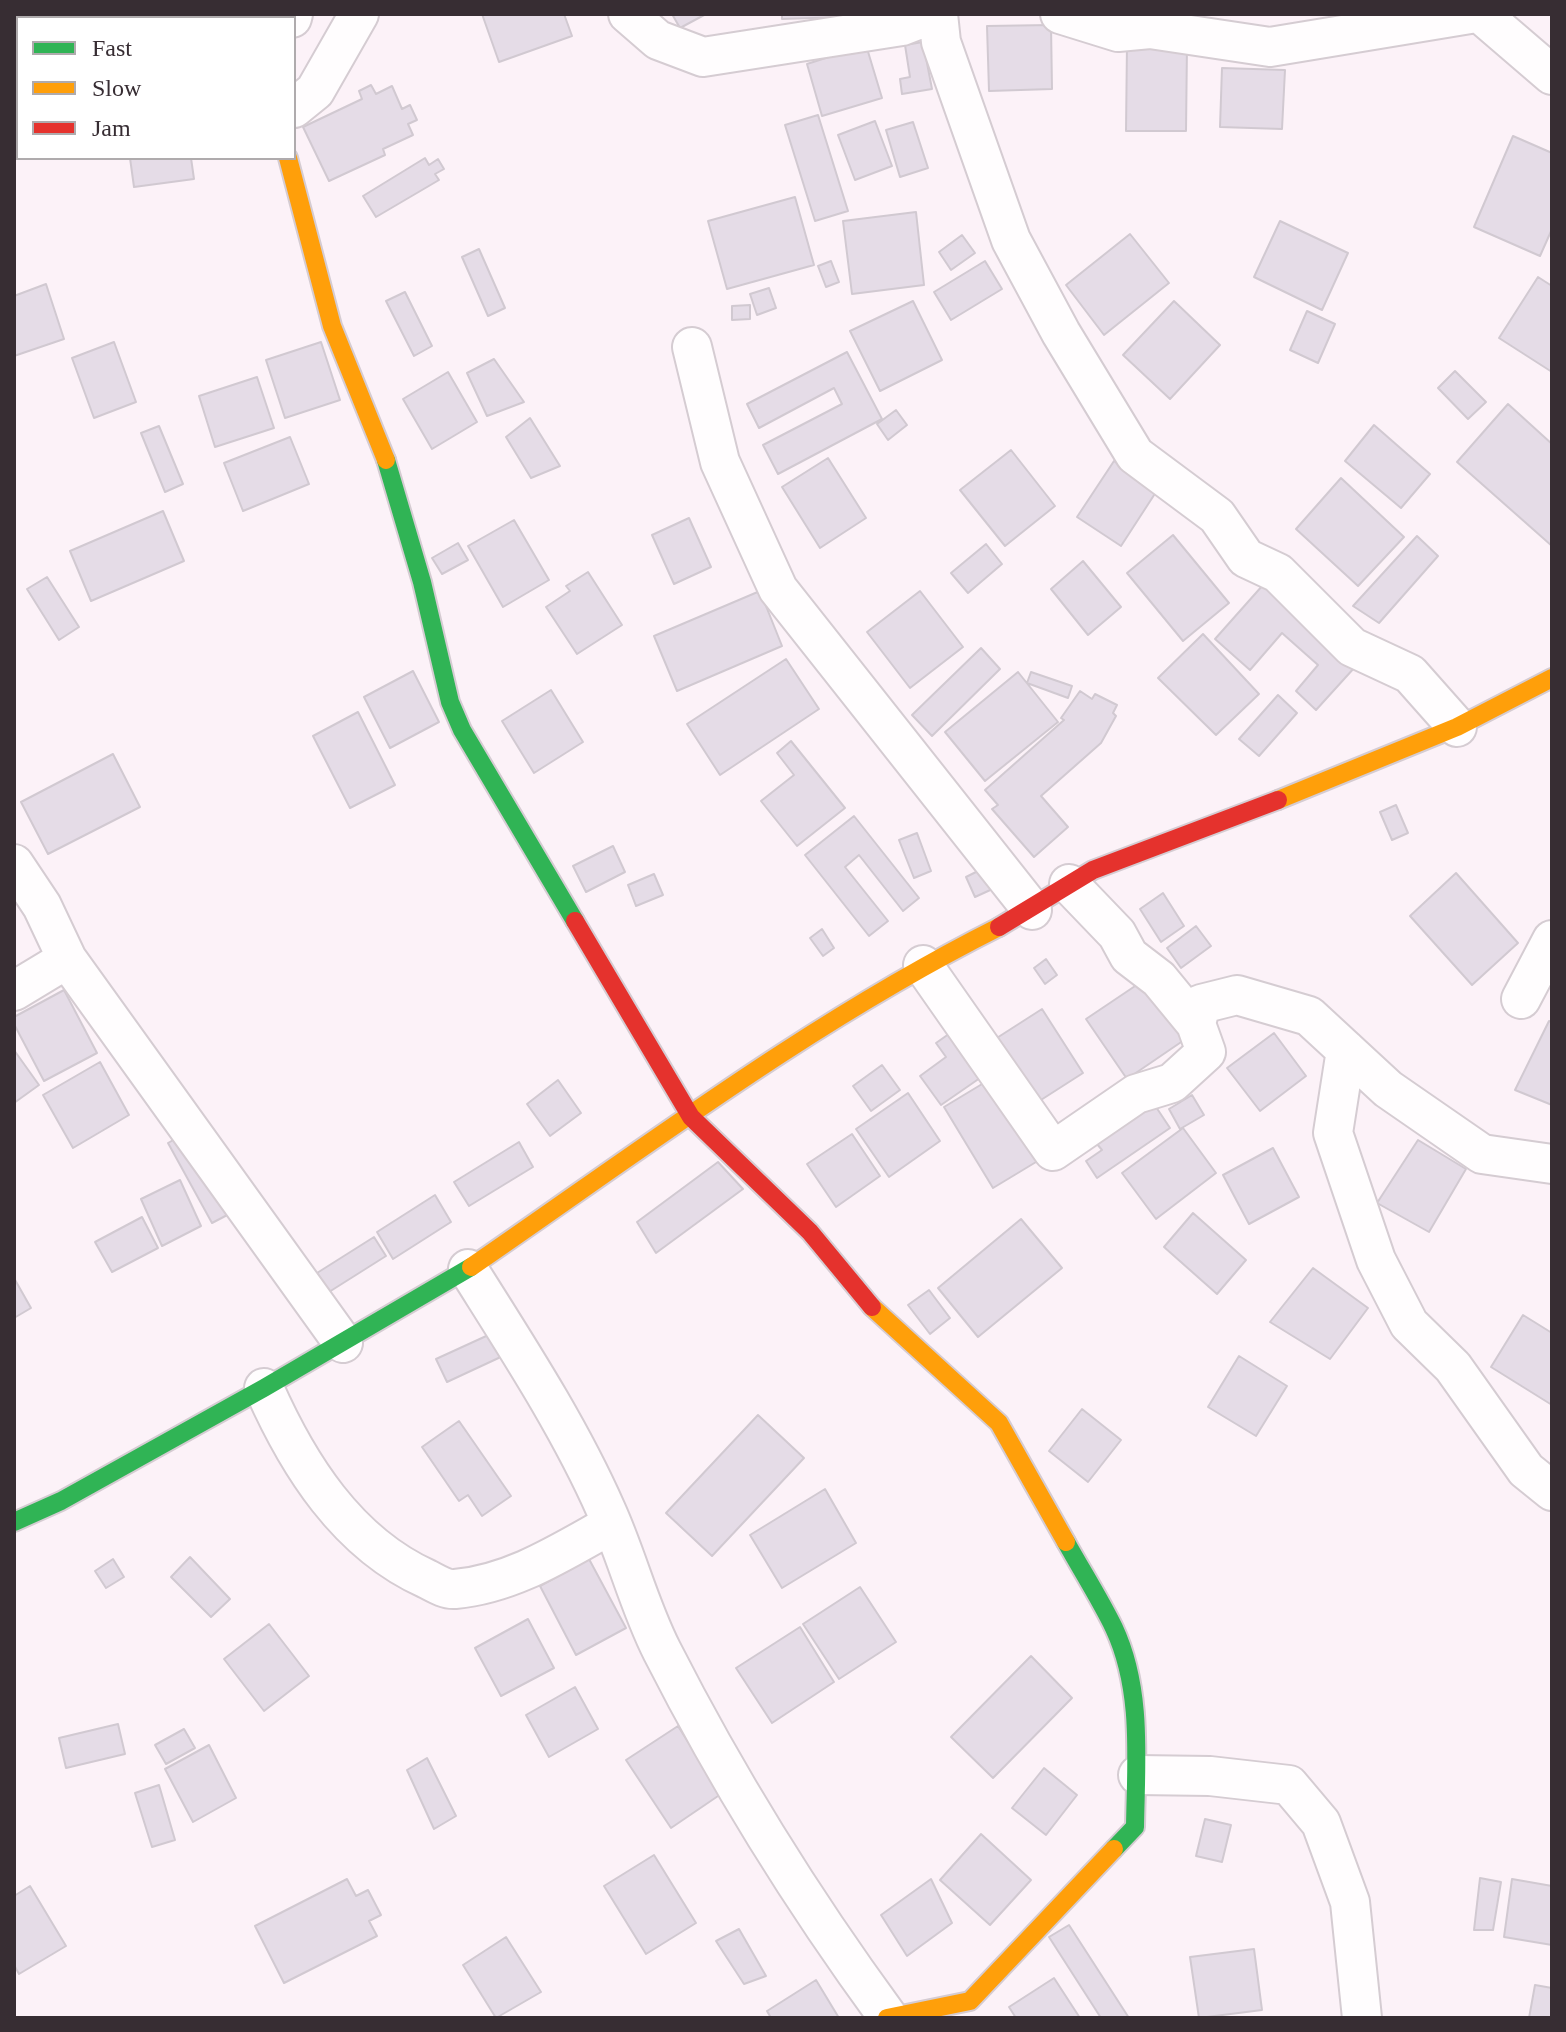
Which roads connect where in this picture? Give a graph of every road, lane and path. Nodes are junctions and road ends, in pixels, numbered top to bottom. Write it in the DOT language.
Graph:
graph roads {
  1 [pos="359,14"];
  2 [pos="628,14"];
  3 [pos="968,14"];
  4 [pos="1060,14"];
  5 [pos="1470,14"];
  6 [pos="1481,14"];
  7 [pos="938,23"];
  8 [pos="1552,75"];
  9 [pos="296,106"];
  10 [pos="289,160"];
  11 [pos="692,347"];
  12 [pos="1551,680"];
  13 [pos="1457,727"];
  14 [pos="14,864"];
  15 [pos="1069,884"];
  16 [pos="1032,910"];
  17 [pos="1552,940"];
  18 [pos="67,959"];
  19 [pos="923,965"];
  20 [pos="14,991"];
  21 [pos="1521,999"];
  22 [pos="1196,1024"];
  23 [pos="1346,1050"];
  24 [pos="691,1117"];
  25 [pos="1552,1164"];
  26 [pos="468,1269"];
  27 [pos="343,1343"];
  28 [pos="264,1388"];
  29 [pos="1552,1491"];
  30 [pos="14,1522"];
  31 [pos="612,1524"];
  32 [pos="1138,1775"];
  33 [pos="887,2017"];
  34 [pos="1362,2018"];
  1 -- 9 [label="street"];
  2 -- 7 [label="street"];
  3 -- 7 [label="street"];
  4 -- 5 [label="street"];
  6 -- 8 [label="street"];
  7 -- 13 [label="street"];
  10 -- 24 [label="street"];
  11 -- 16 [label="street"];
  12 -- 13 [label="street"];
  13 -- 15 [label="street"];
  14 -- 18 [label="street"];
  15 -- 16 [label="street"];
  15 -- 22 [label="street"];
  16 -- 19 [label="street"];
  17 -- 21 [label="street"];
  18 -- 20 [label="street"];
  18 -- 27 [label="street"];
  19 -- 22 [label="street"];
  19 -- 24 [label="street"];
  22 -- 23 [label="street"];
  23 -- 25 [label="street"];
  23 -- 29 [label="street"];
  24 -- 26 [label="street"];
  24 -- 32 [label="street"];
  26 -- 27 [label="street"];
  26 -- 31 [label="street"];
  27 -- 28 [label="street"];
  28 -- 30 [label="street"];
  28 -- 31 [label="street"];
  31 -- 33 [label="street"];
  32 -- 33 [label="street"];
  32 -- 34 [label="street"];
}
